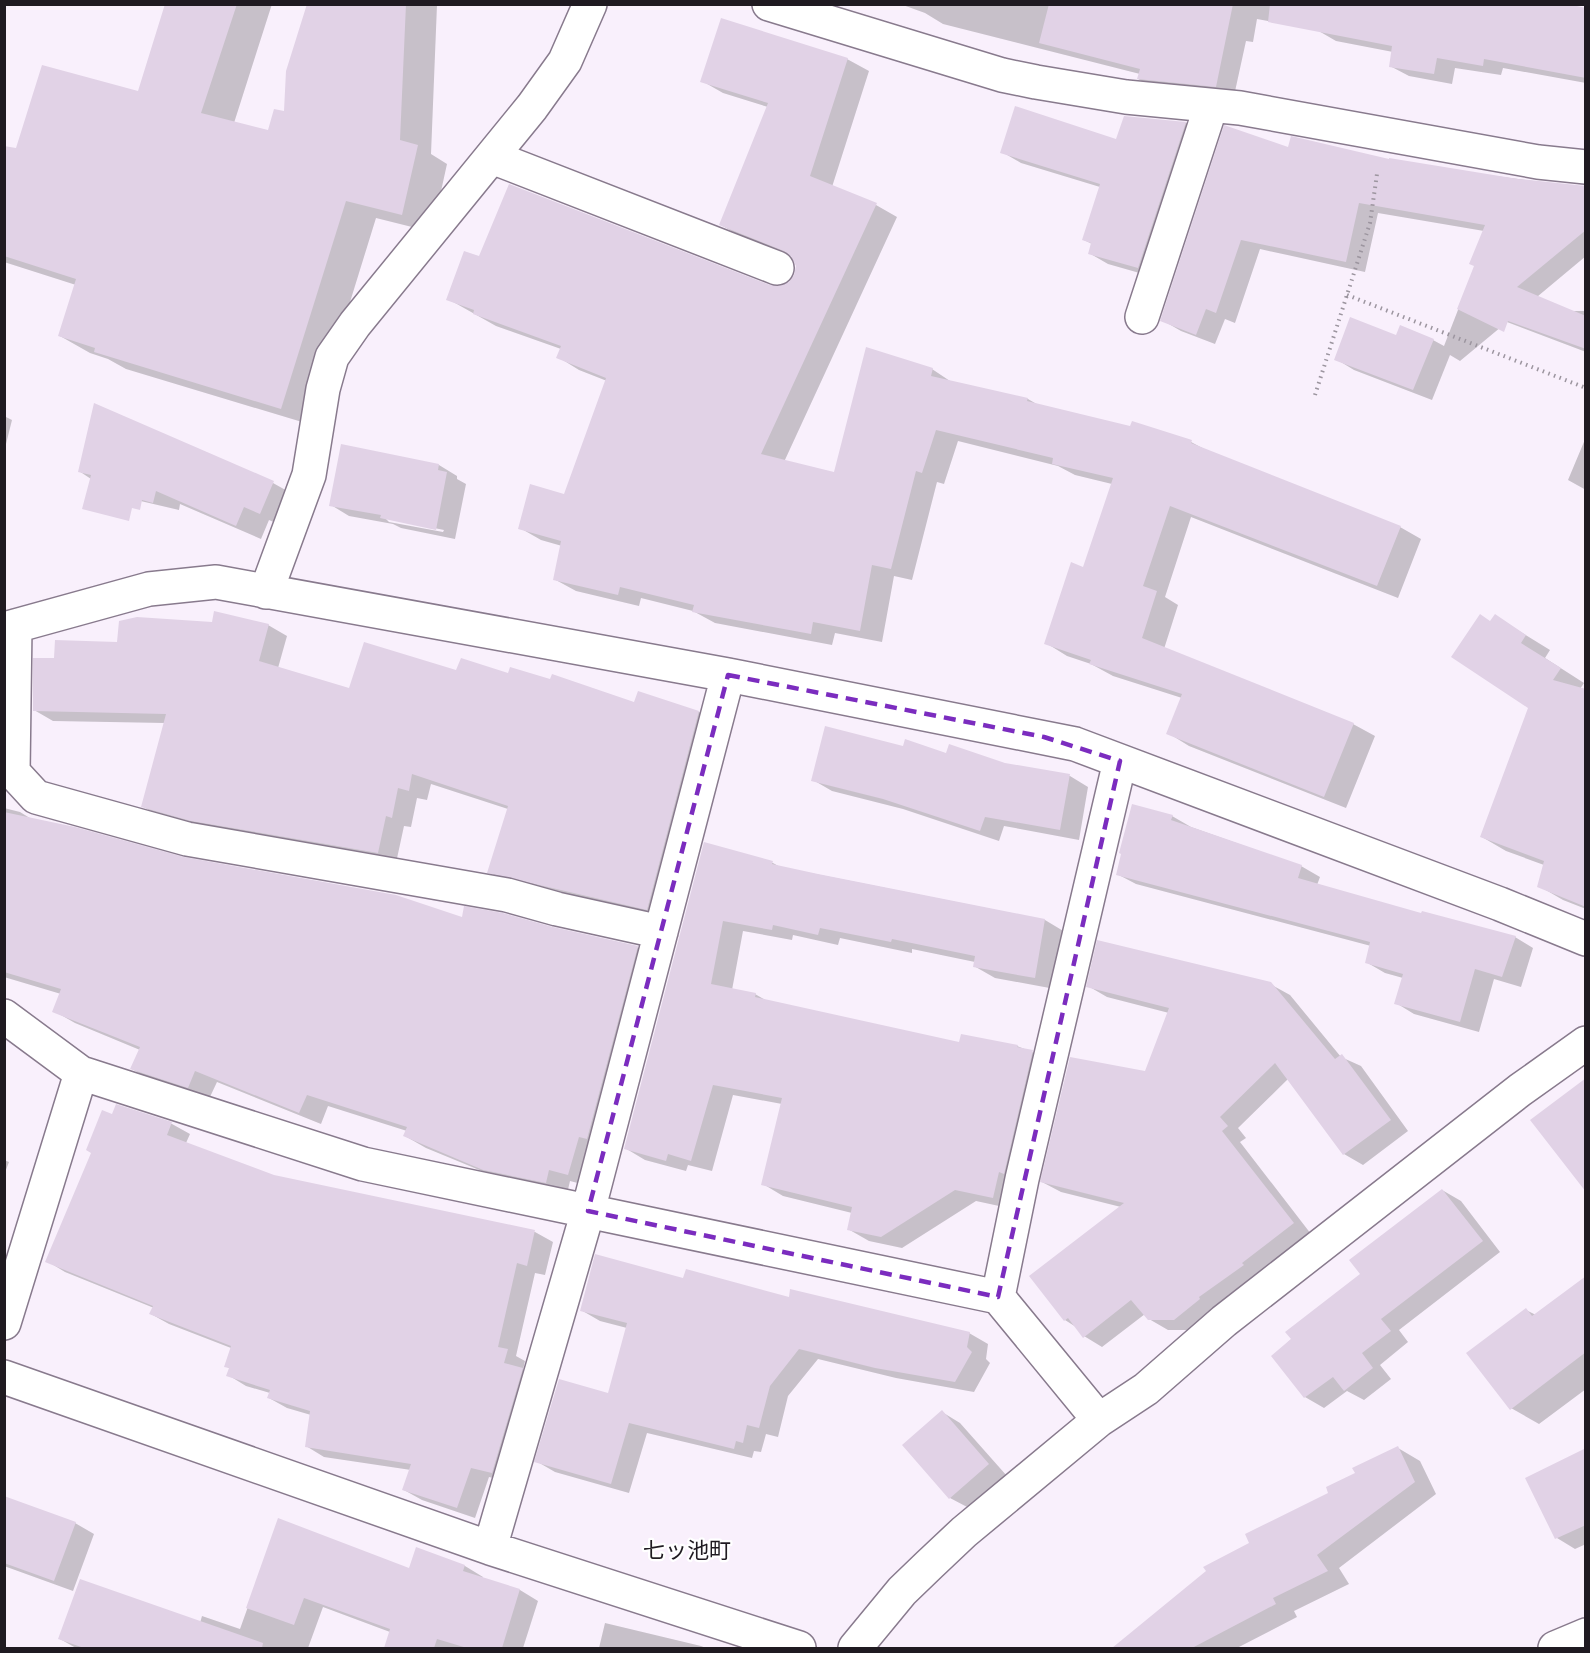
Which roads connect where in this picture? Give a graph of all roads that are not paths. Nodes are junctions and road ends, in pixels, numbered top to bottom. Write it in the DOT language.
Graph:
graph roads {
  1 [pos="590,4"];
  2 [pos="769,4"];
  3 [pos="1211,106"];
  4 [pos="492,157"];
  5 [pos="1586,167"];
  6 [pos="777,268"];
  7 [pos="1142,317"];
  8 [pos="266,592"];
  9 [pos="10,628"];
  10 [pos="728,675"];
  11 [pos="1120,761"];
  12 [pos="661,932"];
  13 [pos="1586,939"];
  14 [pos="4,1016"];
  15 [pos="1586,1043"];
  16 [pos="81,1073"];
  17 [pos="588,1211"];
  18 [pos="999,1297"];
  19 [pos="4,1323"];
  20 [pos="4,1377"];
  21 [pos="1099,1420"];
  22 [pos="490,1548"];
  23 [pos="1586,1635"];
  24 [pos="799,1648"];
  25 [pos="855,1648"];
  26 [pos="1555,1648"];
  1 -- 4 [label="street"];
  2 -- 3 [label="street"];
  3 -- 5 [label="street"];
  3 -- 7 [label="street"];
  4 -- 6 [label="street"];
  4 -- 8 [label="street"];
  8 -- 9 [label="street"];
  8 -- 10 [label="street"];
  9 -- 12 [label="street"];
  10 -- 11 [label="street"];
  10 -- 12 [label="street"];
  11 -- 13 [label="street"];
  11 -- 18 [label="street"];
  12 -- 17 [label="street"];
  14 -- 16 [label="street"];
  15 -- 21 [label="street"];
  16 -- 17 [label="street"];
  16 -- 19 [label="street"];
  17 -- 18 [label="street"];
  17 -- 22 [label="street"];
  18 -- 21 [label="street"];
  20 -- 22 [label="street"];
  21 -- 25 [label="street"];
  22 -- 24 [label="street"];
  23 -- 26 [label="street"];
}
